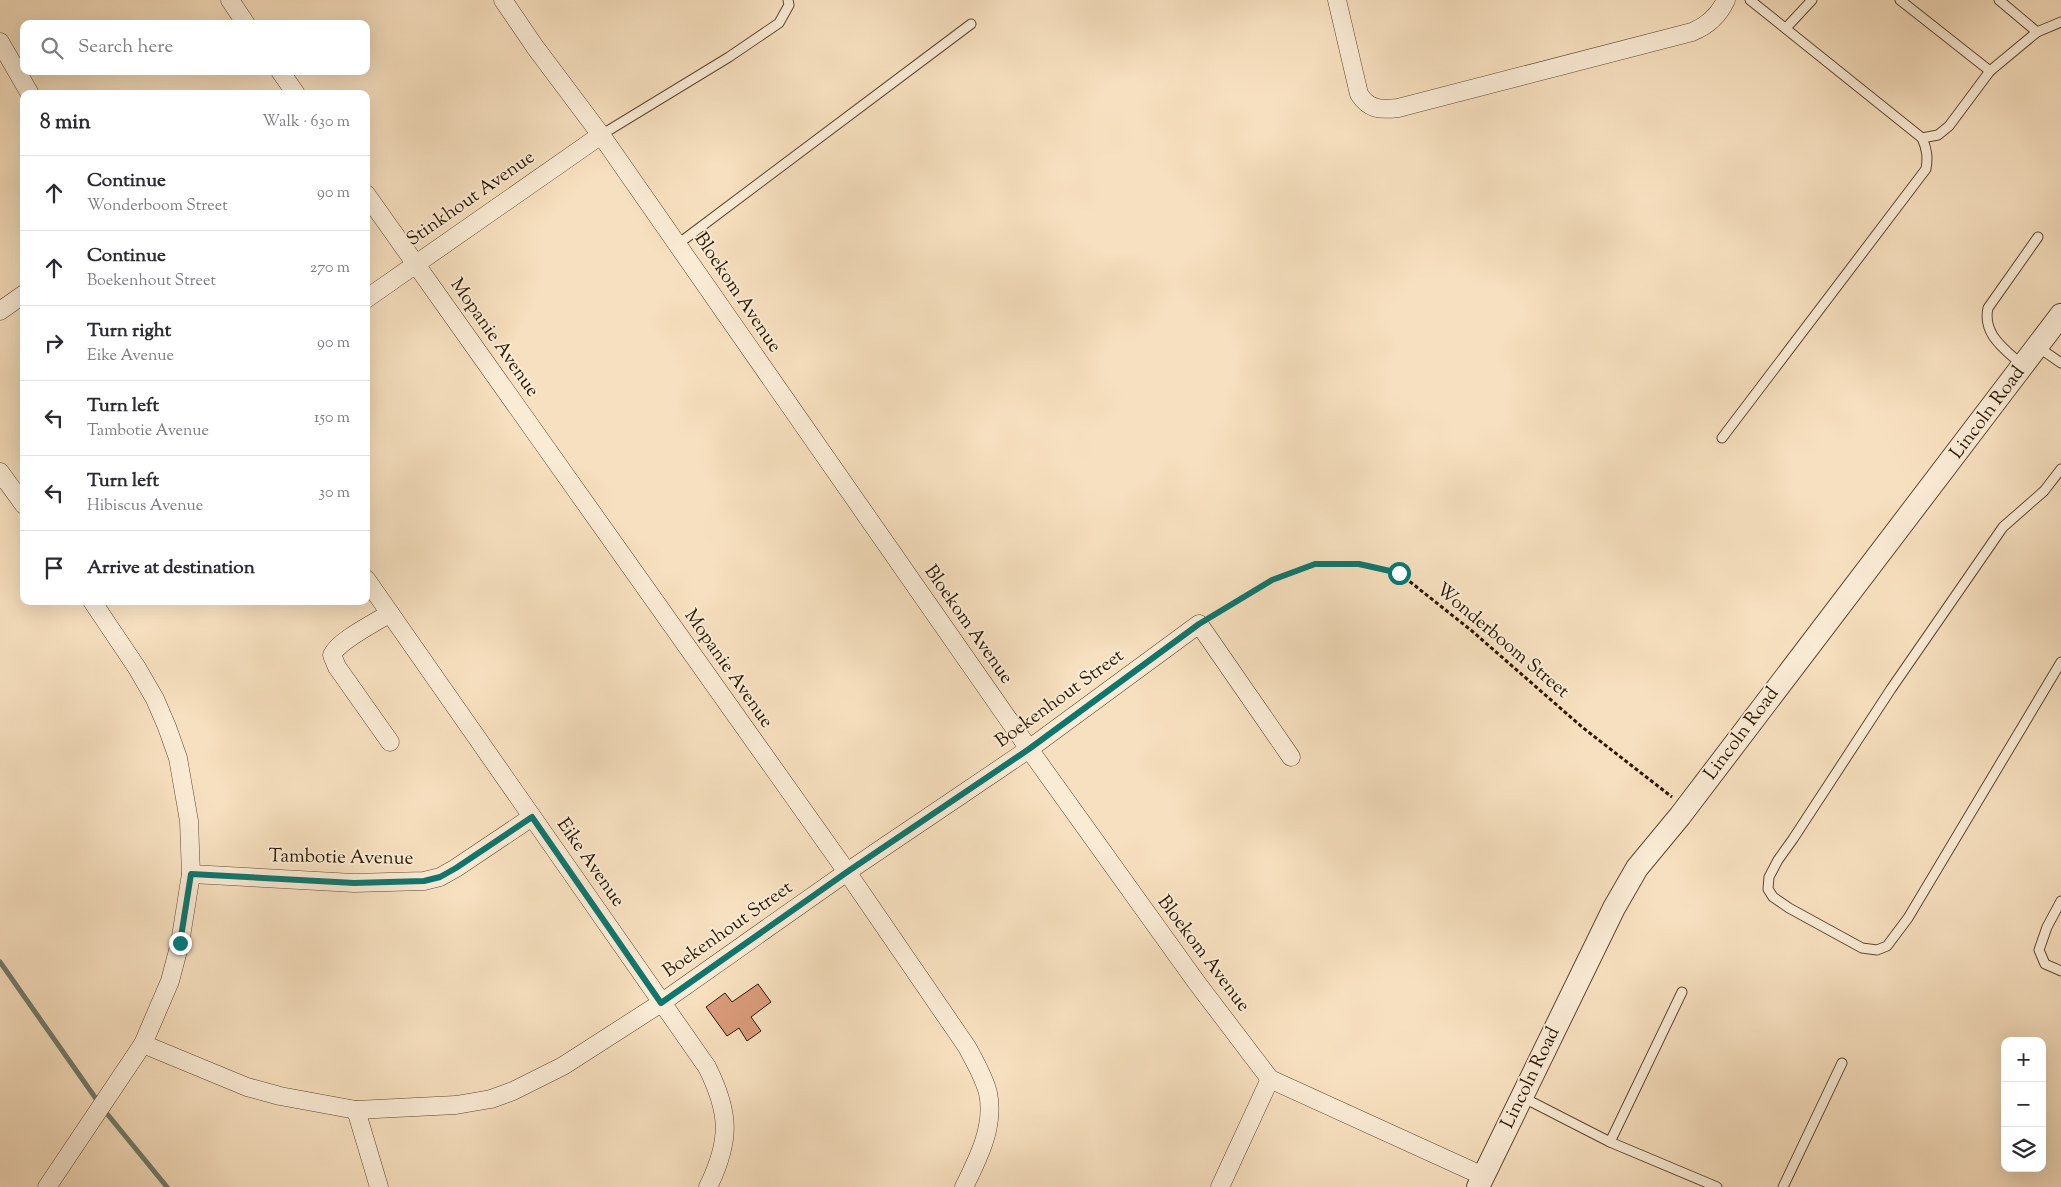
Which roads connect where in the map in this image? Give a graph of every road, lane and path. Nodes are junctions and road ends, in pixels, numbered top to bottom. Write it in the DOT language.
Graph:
graph roads {
  1 [pos="230,0"];
  2 [pos="503,0"];
  3 [pos="788,0"];
  4 [pos="1337,0"];
  5 [pos="1726,0"];
  6 [pos="1750,0"];
  7 [pos="1812,0"];
  8 [pos="1900,0"];
  9 [pos="1999,0"];
  10 [pos="243,20"];
  11 [pos="2061,22"];
  12 [pos="971,24"];
  13 [pos="1786,28"];
  14 [pos="2037,32"];
  15 [pos="0,42"];
  16 [pos="1990,71"];
  17 [pos="283,75"];
  18 [pos="28,90"];
  19 [pos="293,90"];
  20 [pos="602,135"];
  21 [pos="1922,138"];
  22 [pos="370,200"];
  23 [pos="2038,237"];
  24 [pos="678,244"];
  25 [pos="415,264"];
  26 [pos="370,296"];
  27 [pos="20,297"];
  28 [pos="0,311"];
  29 [pos="2051,332"];
  30 [pos="2061,363"];
  31 [pos="2023,367"];
  32 [pos="1722,438"];
  33 [pos="2061,469"];
  34 [pos="0,472"];
  35 [pos="20,500"];
  36 [pos="370,585"];
  37 [pos="95,605"];
  38 [pos="390,613"];
  39 [pos="1199,624"];
  40 [pos="2061,662"];
  41 [pos="390,742"];
  42 [pos="1029,749"];
  43 [pos="1291,757"];
  44 [pos="1686,808"];
  45 [pos="532,817"];
  46 [pos="847,872"];
  47 [pos="191,874"];
  48 [pos="2061,901"];
  49 [pos="2061,971"];
  50 [pos="1682,992"];
  51 [pos="661,1003"];
  52 [pos="143,1044"];
  53 [pos="1842,1063"];
  54 [pos="1270,1079"];
  55 [pos="1521,1097"];
  56 [pos="356,1110"];
  57 [pos="1610,1142"];
  58 [pos="1480,1182"];
  59 [pos="47,1187"];
  60 [pos="379,1187"];
  61 [pos="708,1187"];
  62 [pos="964,1187"];
  63 [pos="1220,1187"];
  64 [pos="1717,1187"];
  65 [pos="1783,1187"];
  1 -- 10 [label="street"];
  2 -- 20 [label="street, Bloekom Avenue"];
  3 -- 20 [label="lane"];
  4 -- 5 [label="street"];
  6 -- 13 [label="lane"];
  7 -- 13 [label="lane"];
  8 -- 16 [label="lane"];
  9 -- 14 [label="lane"];
  11 -- 14 [label="lane"];
  12 -- 24 [label="lane"];
  13 -- 21 [label="lane"];
  14 -- 16 [label="lane"];
  15 -- 18 [label="street"];
  16 -- 21 [label="lane"];
  17 -- 19 [label="street"];
  20 -- 24 [label="street, Bloekom Avenue"];
  20 -- 25 [label="street, Stinkhout Avenue"];
  21 -- 32 [label="lane"];
  22 -- 25 [label="street, Mopanie Avenue"];
  23 -- 31 [label="lane"];
  24 -- 42 [label="street, Bloekom Avenue"];
  25 -- 26 [label="street, Stinkhout Avenue"];
  25 -- 46 [label="street, Mopanie Avenue"];
  27 -- 28 [label="street"];
  29 -- 30 [label="lane"];
  29 -- 31 [label="street, Lincoln Road"];
  31 -- 44 [label="street, Lincoln Road"];
  33 -- 40 [label="lane"];
  34 -- 35 [label="street"];
  36 -- 38 [label="street, Eike Avenue"];
  37 -- 47 [label="street"];
  38 -- 41 [label="street"];
  38 -- 45 [label="street, Eike Avenue"];
  39 -- 42 [label="street, Boekenhout Street"];
  39 -- 43 [label="street"];
  39 -- 44 [label="path, Wonderboom Street"];
  42 -- 46 [label="street, Boekenhout Street"];
  42 -- 54 [label="street, Bloekom Avenue"];
  44 -- 55 [label="street, Lincoln Road"];
  45 -- 47 [label="street, Tambotie Avenue"];
  45 -- 51 [label="street, Eike Avenue"];
  46 -- 51 [label="street, Boekenhout Street"];
  46 -- 62 [label="street, Mopanie Avenue"];
  47 -- 52 [label="street"];
  48 -- 49 [label="lane"];
  50 -- 57 [label="lane"];
  51 -- 56 [label="street, Boekenhout Street"];
  51 -- 61 [label="street, Eike Avenue"];
  52 -- 56 [label="street, Boekenhout Street"];
  52 -- 59 [label="street"];
  53 -- 65 [label="lane"];
  54 -- 58 [label="street, Bloekom Avenue"];
  54 -- 63 [label="street"];
  55 -- 57 [label="lane"];
  55 -- 58 [label="street, Lincoln Road"];
  56 -- 60 [label="street"];
  57 -- 64 [label="lane"];
}
